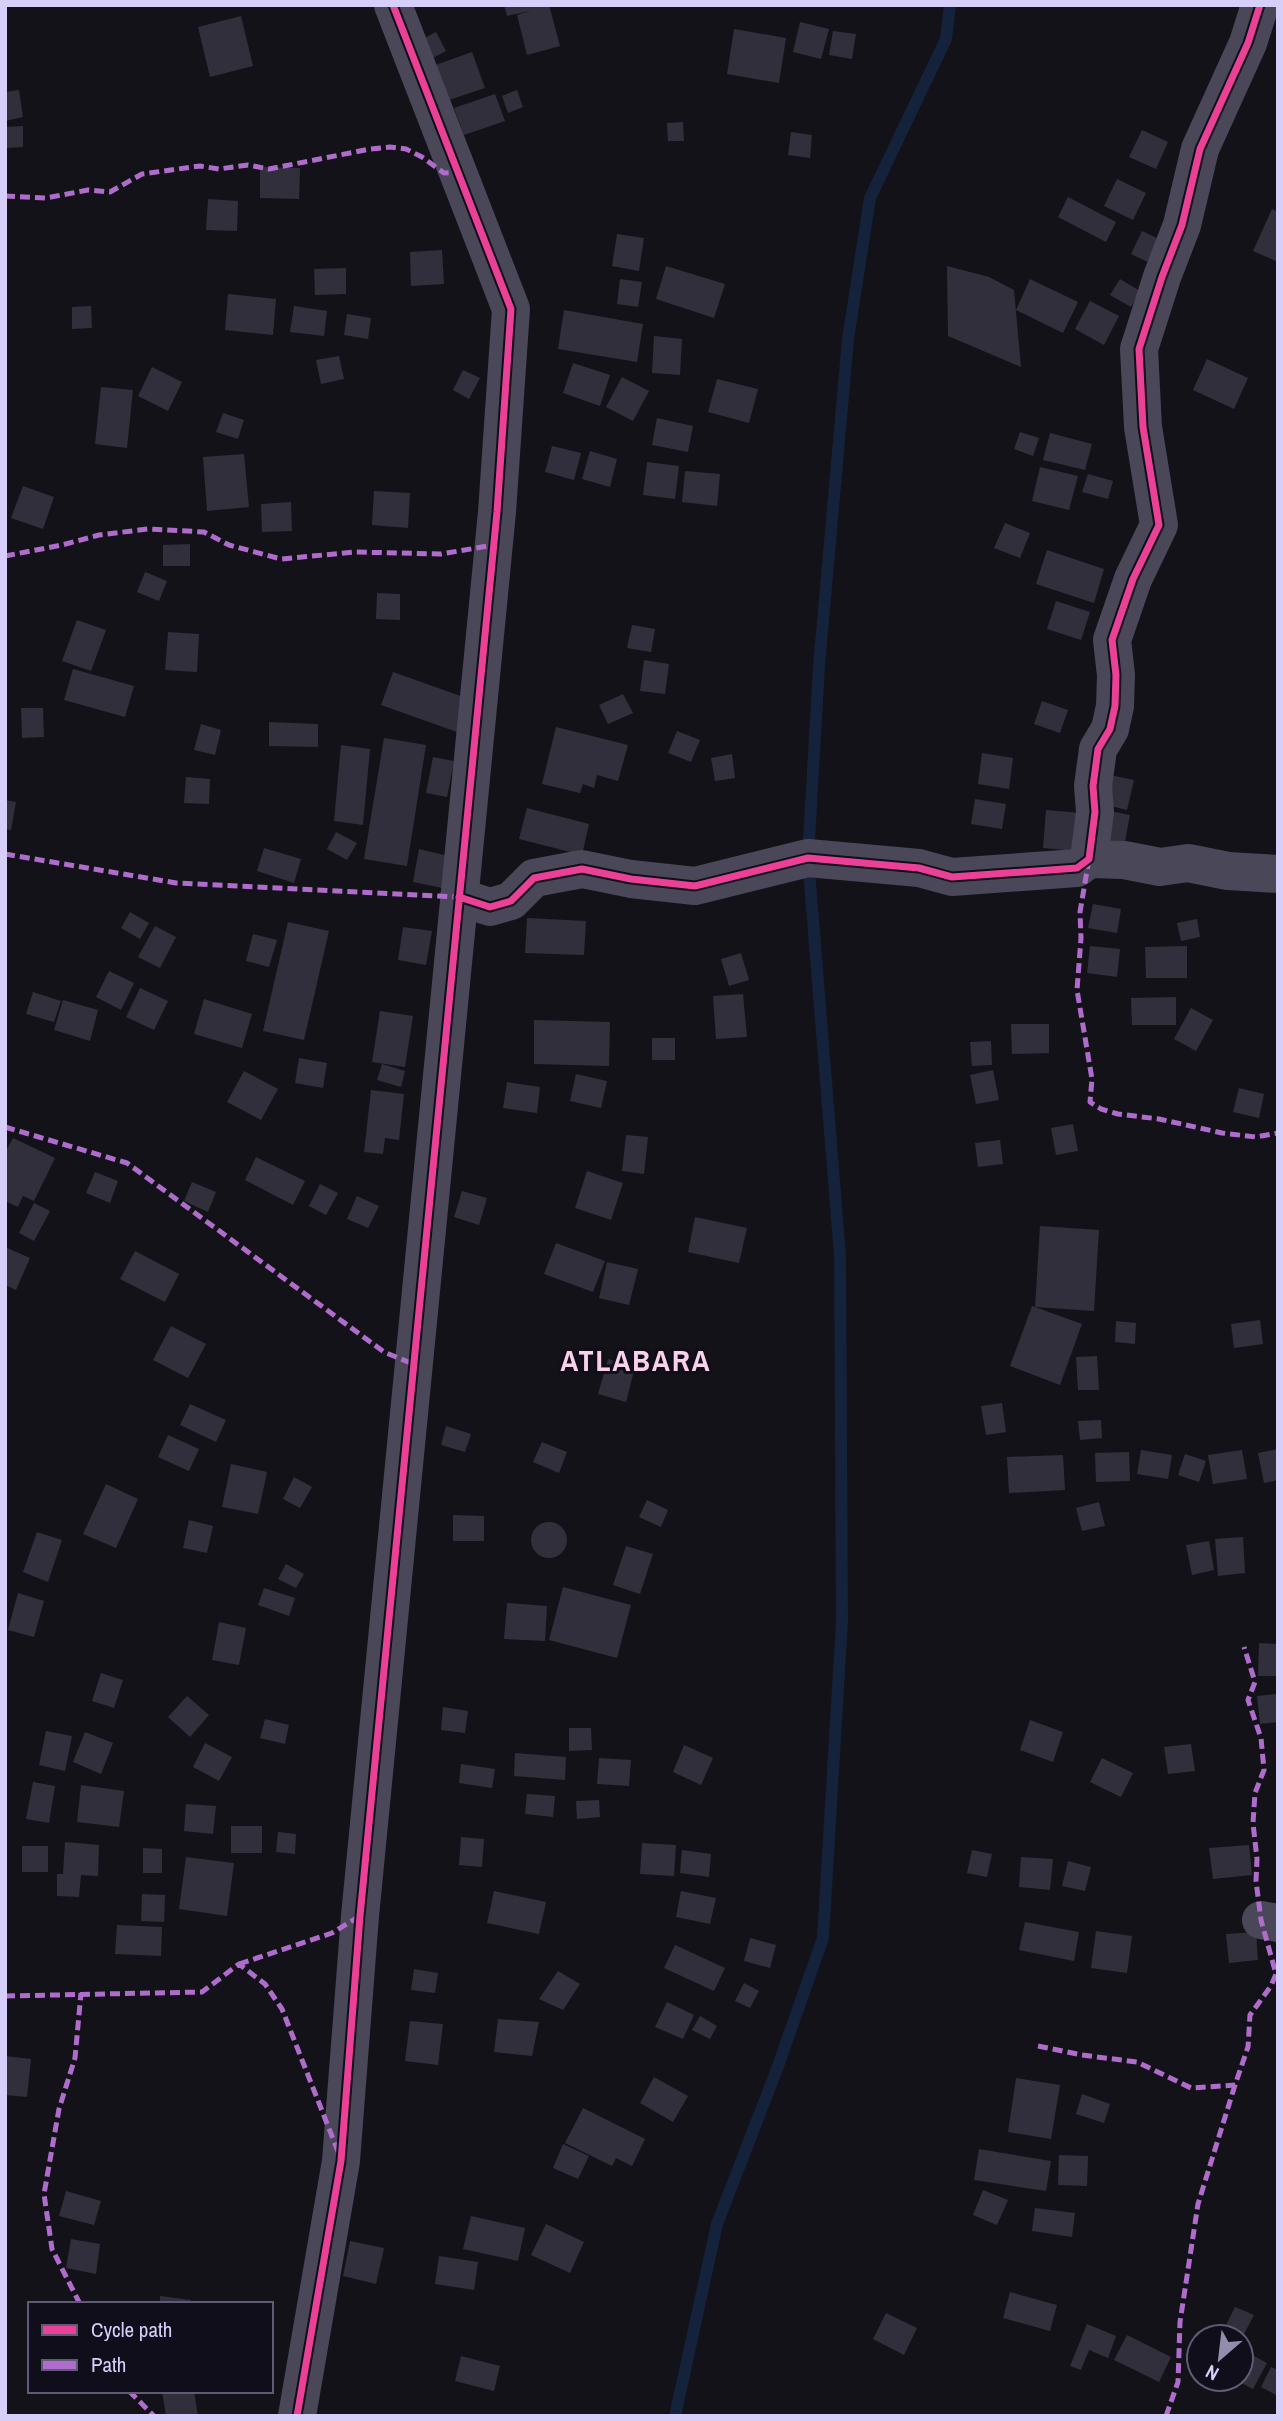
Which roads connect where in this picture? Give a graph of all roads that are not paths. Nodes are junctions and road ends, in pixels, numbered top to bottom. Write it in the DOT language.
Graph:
graph roads {
  1 [pos="393,5"];
  2 [pos="1260,5"];
  3 [pos="1089,859"];
  4 [pos="1278,874"];
  5 [pos="459,897"];
  6 [pos="297,2416"];
  1 -- 5 [label="street"];
  2 -- 3 [label="street"];
  3 -- 4 [label="street"];
  3 -- 5 [label="street"];
  5 -- 6 [label="street"];
}
